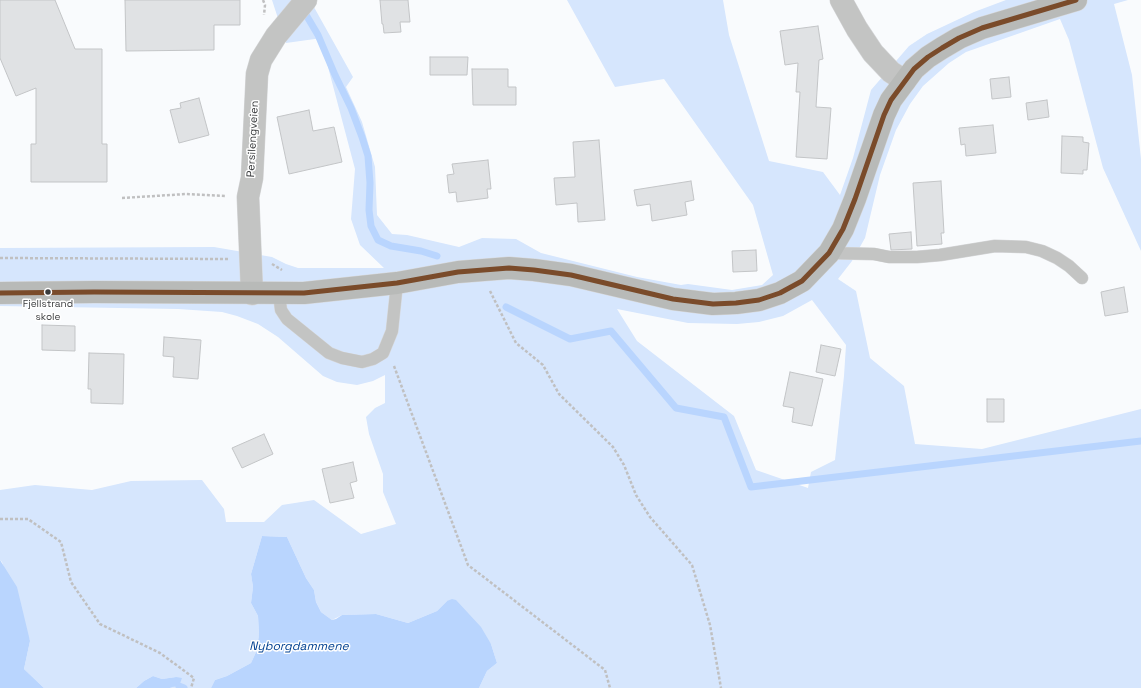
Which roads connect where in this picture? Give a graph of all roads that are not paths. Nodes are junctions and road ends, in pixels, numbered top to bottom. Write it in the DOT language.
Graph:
graph roads {
  1 [pos="841,0"];
  2 [pos="1076,0"];
  3 [pos="303,4"];
  4 [pos="1041,5"];
  5 [pos="904,81"];
  6 [pos="829,253"];
  7 [pos="1082,278"];
  8 [pos="397,283"];
  9 [pos="0,293"];
  10 [pos="252,294"];
  11 [pos="279,294"];
  1 -- 5 [label="street"];
  2 -- 4 [label="main road"];
  3 -- 10 [label="street, Persilengveien"];
  4 -- 5 [label="main road"];
  5 -- 6 [label="main road"];
  6 -- 7 [label="lane"];
  6 -- 8 [label="main road"];
  8 -- 11 [label="main road"];
  8 -- 11 [label="lane"];
  9 -- 10 [label="main road"];
  10 -- 11 [label="main road"];
}
